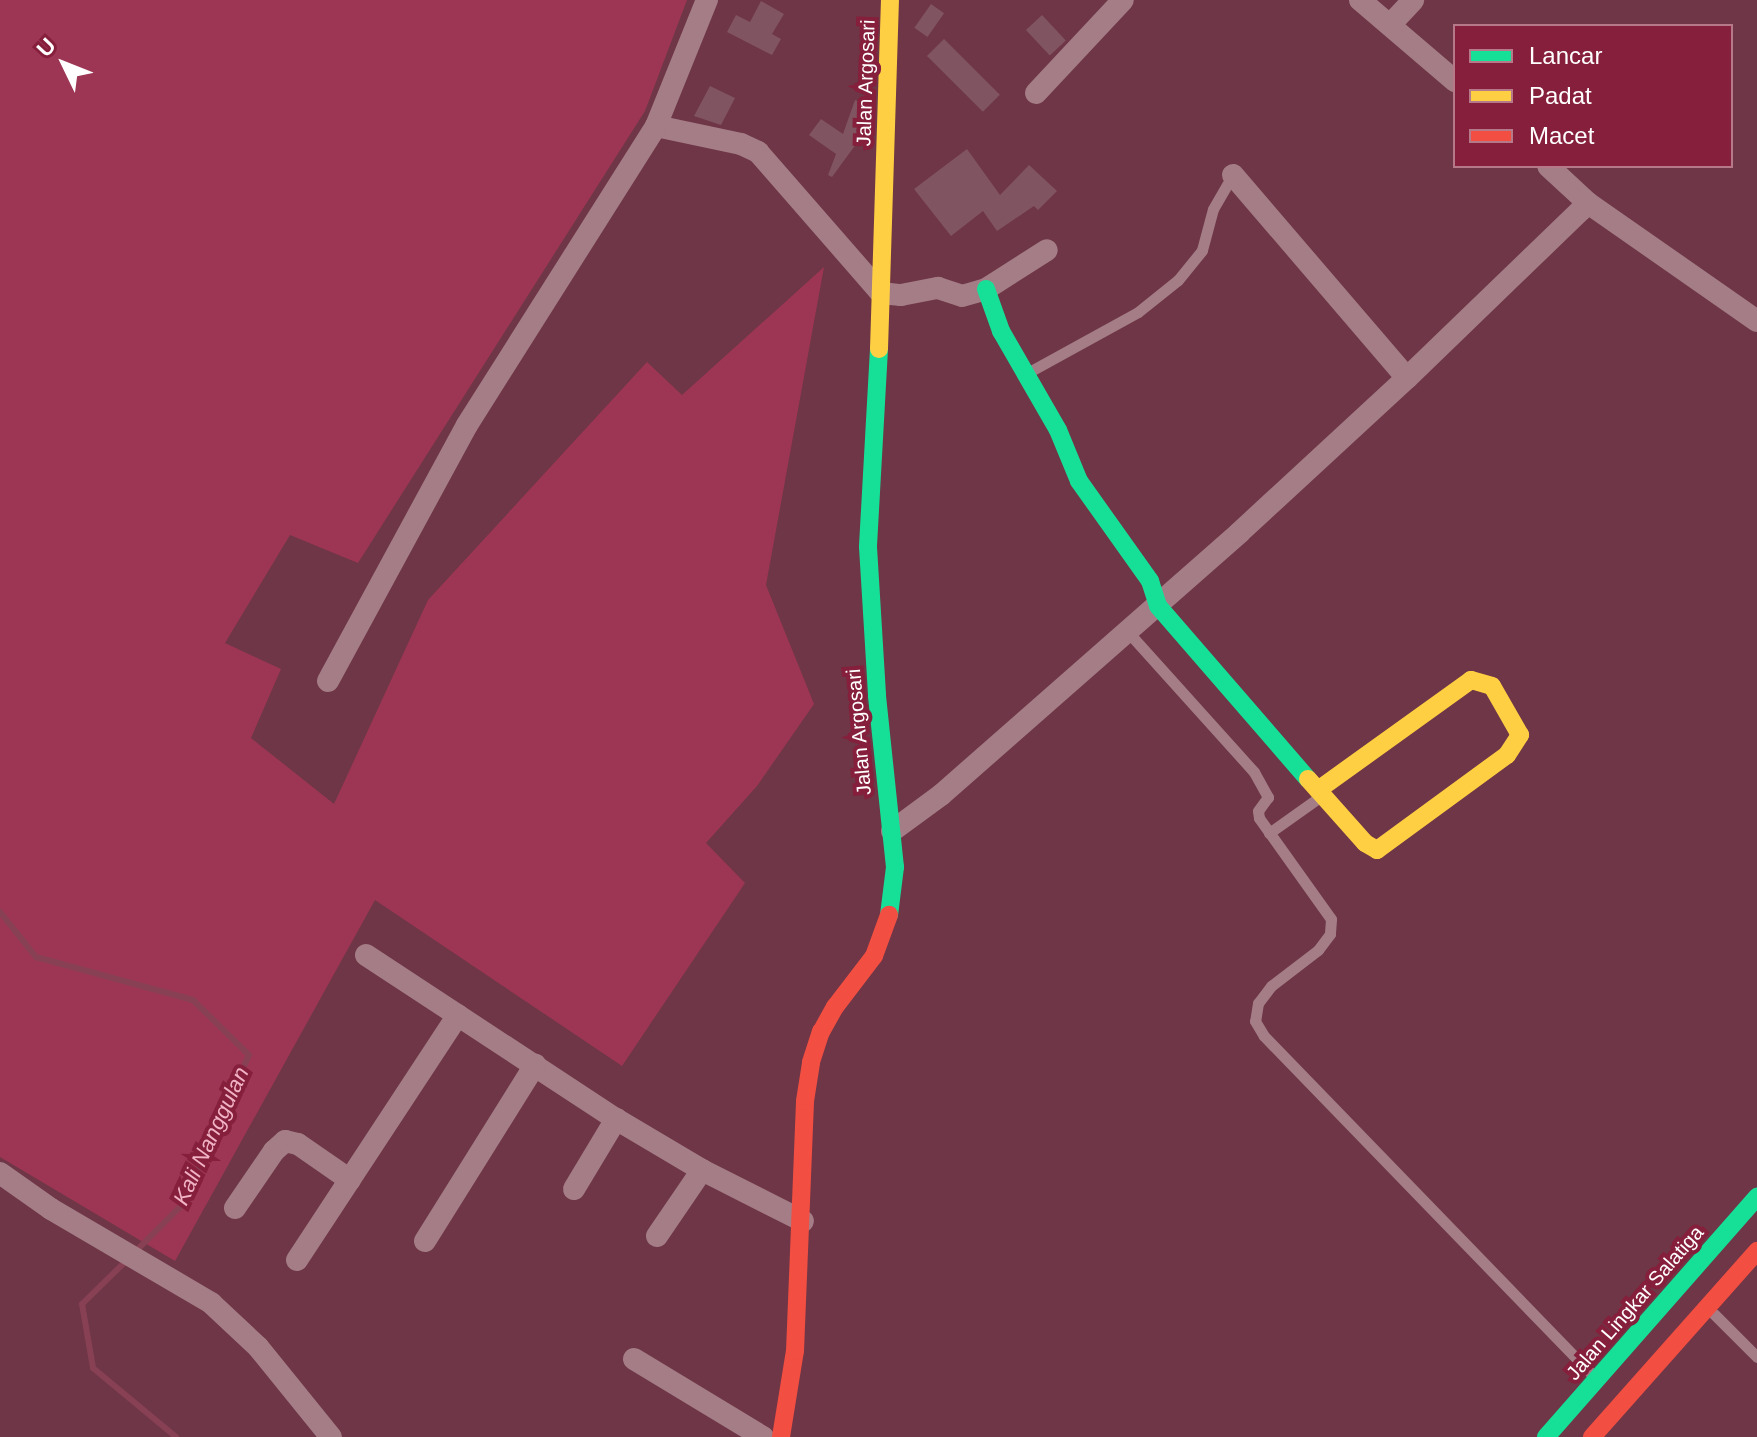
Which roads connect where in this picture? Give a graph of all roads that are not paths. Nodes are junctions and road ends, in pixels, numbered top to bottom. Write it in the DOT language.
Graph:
graph roads {
  1 [pos="707,0"];
  2 [pos="890,0"];
  3 [pos="1123,0"];
  4 [pos="1360,0"];
  5 [pos="1413,0"];
  6 [pos="1390,25"];
  7 [pos="1453,79"];
  8 [pos="1036,93"];
  9 [pos="656,126"];
  10 [pos="1550,168"];
  11 [pos="1233,175"];
  12 [pos="1588,203"];
  13 [pos="1047,250"];
  14 [pos="986,289"];
  15 [pos="881,293"];
  16 [pos="1757,321"];
  17 [pos="1025,374"];
  18 [pos="1407,378"];
  19 [pos="1158,606"];
  20 [pos="1128,632"];
  21 [pos="328,681"];
  22 [pos="1320,793"];
  23 [pos="892,831"];
  24 [pos="1269,833"];
  25 [pos="366,955"];
  26 [pos="458,1015"];
  27 [pos="535,1065"];
  28 [pos="616,1119"];
  29 [pos="702,1170"];
  30 [pos="0,1173"];
  31 [pos="350,1180"];
  32 [pos="574,1189"];
  33 [pos="1757,1197"];
  34 [pos="235,1208"];
  35 [pos="803,1221"];
  36 [pos="657,1236"];
  37 [pos="425,1241"];
  38 [pos="1757,1251"];
  39 [pos="297,1260"];
  40 [pos="1708,1308"];
  41 [pos="1757,1357"];
  42 [pos="634,1359"];
  43 [pos="1597,1379"];
  44 [pos="331,1437"];
  45 [pos="763,1437"];
  46 [pos="781,1437"];
  47 [pos="1546,1437"];
  48 [pos="1592,1437"];
  1 -- 9 [label="street"];
  2 -- 15 [label="main road, Jalan Argosari"];
  3 -- 8 [label="street"];
  4 -- 6 [label="street"];
  5 -- 6 [label="street"];
  6 -- 7 [label="street"];
  9 -- 15 [label="street"];
  9 -- 21 [label="street"];
  10 -- 12 [label="street"];
  11 -- 17 [label="lane"];
  11 -- 18 [label="street"];
  12 -- 16 [label="street"];
  12 -- 18 [label="street"];
  13 -- 14 [label="street"];
  14 -- 15 [label="street"];
  14 -- 17 [label="main road"];
  15 -- 23 [label="main road, Jalan Argosari"];
  17 -- 19 [label="main road"];
  18 -- 19 [label="street"];
  19 -- 20 [label="street"];
  19 -- 22 [label="main road"];
  20 -- 23 [label="street"];
  20 -- 24 [label="lane"];
  22 -- 22 [label="main road"];
  22 -- 24 [label="lane"];
  23 -- 35 [label="main road, Jalan Argosari"];
  24 -- 43 [label="lane"];
  25 -- 26 [label="street"];
  26 -- 27 [label="street"];
  26 -- 31 [label="street"];
  27 -- 28 [label="street"];
  27 -- 37 [label="street"];
  28 -- 29 [label="street"];
  28 -- 32 [label="street"];
  29 -- 35 [label="street"];
  29 -- 36 [label="street"];
  30 -- 44 [label="street"];
  31 -- 34 [label="street"];
  31 -- 39 [label="street"];
  33 -- 43 [label="main road, Jalan Lingkar Salatiga"];
  35 -- 46 [label="main road, Jalan Argosari"];
  38 -- 40 [label="main road"];
  40 -- 41 [label="lane"];
  40 -- 48 [label="main road"];
  42 -- 45 [label="street"];
  43 -- 47 [label="main road, Jalan Lingkar Salatiga"];
}
